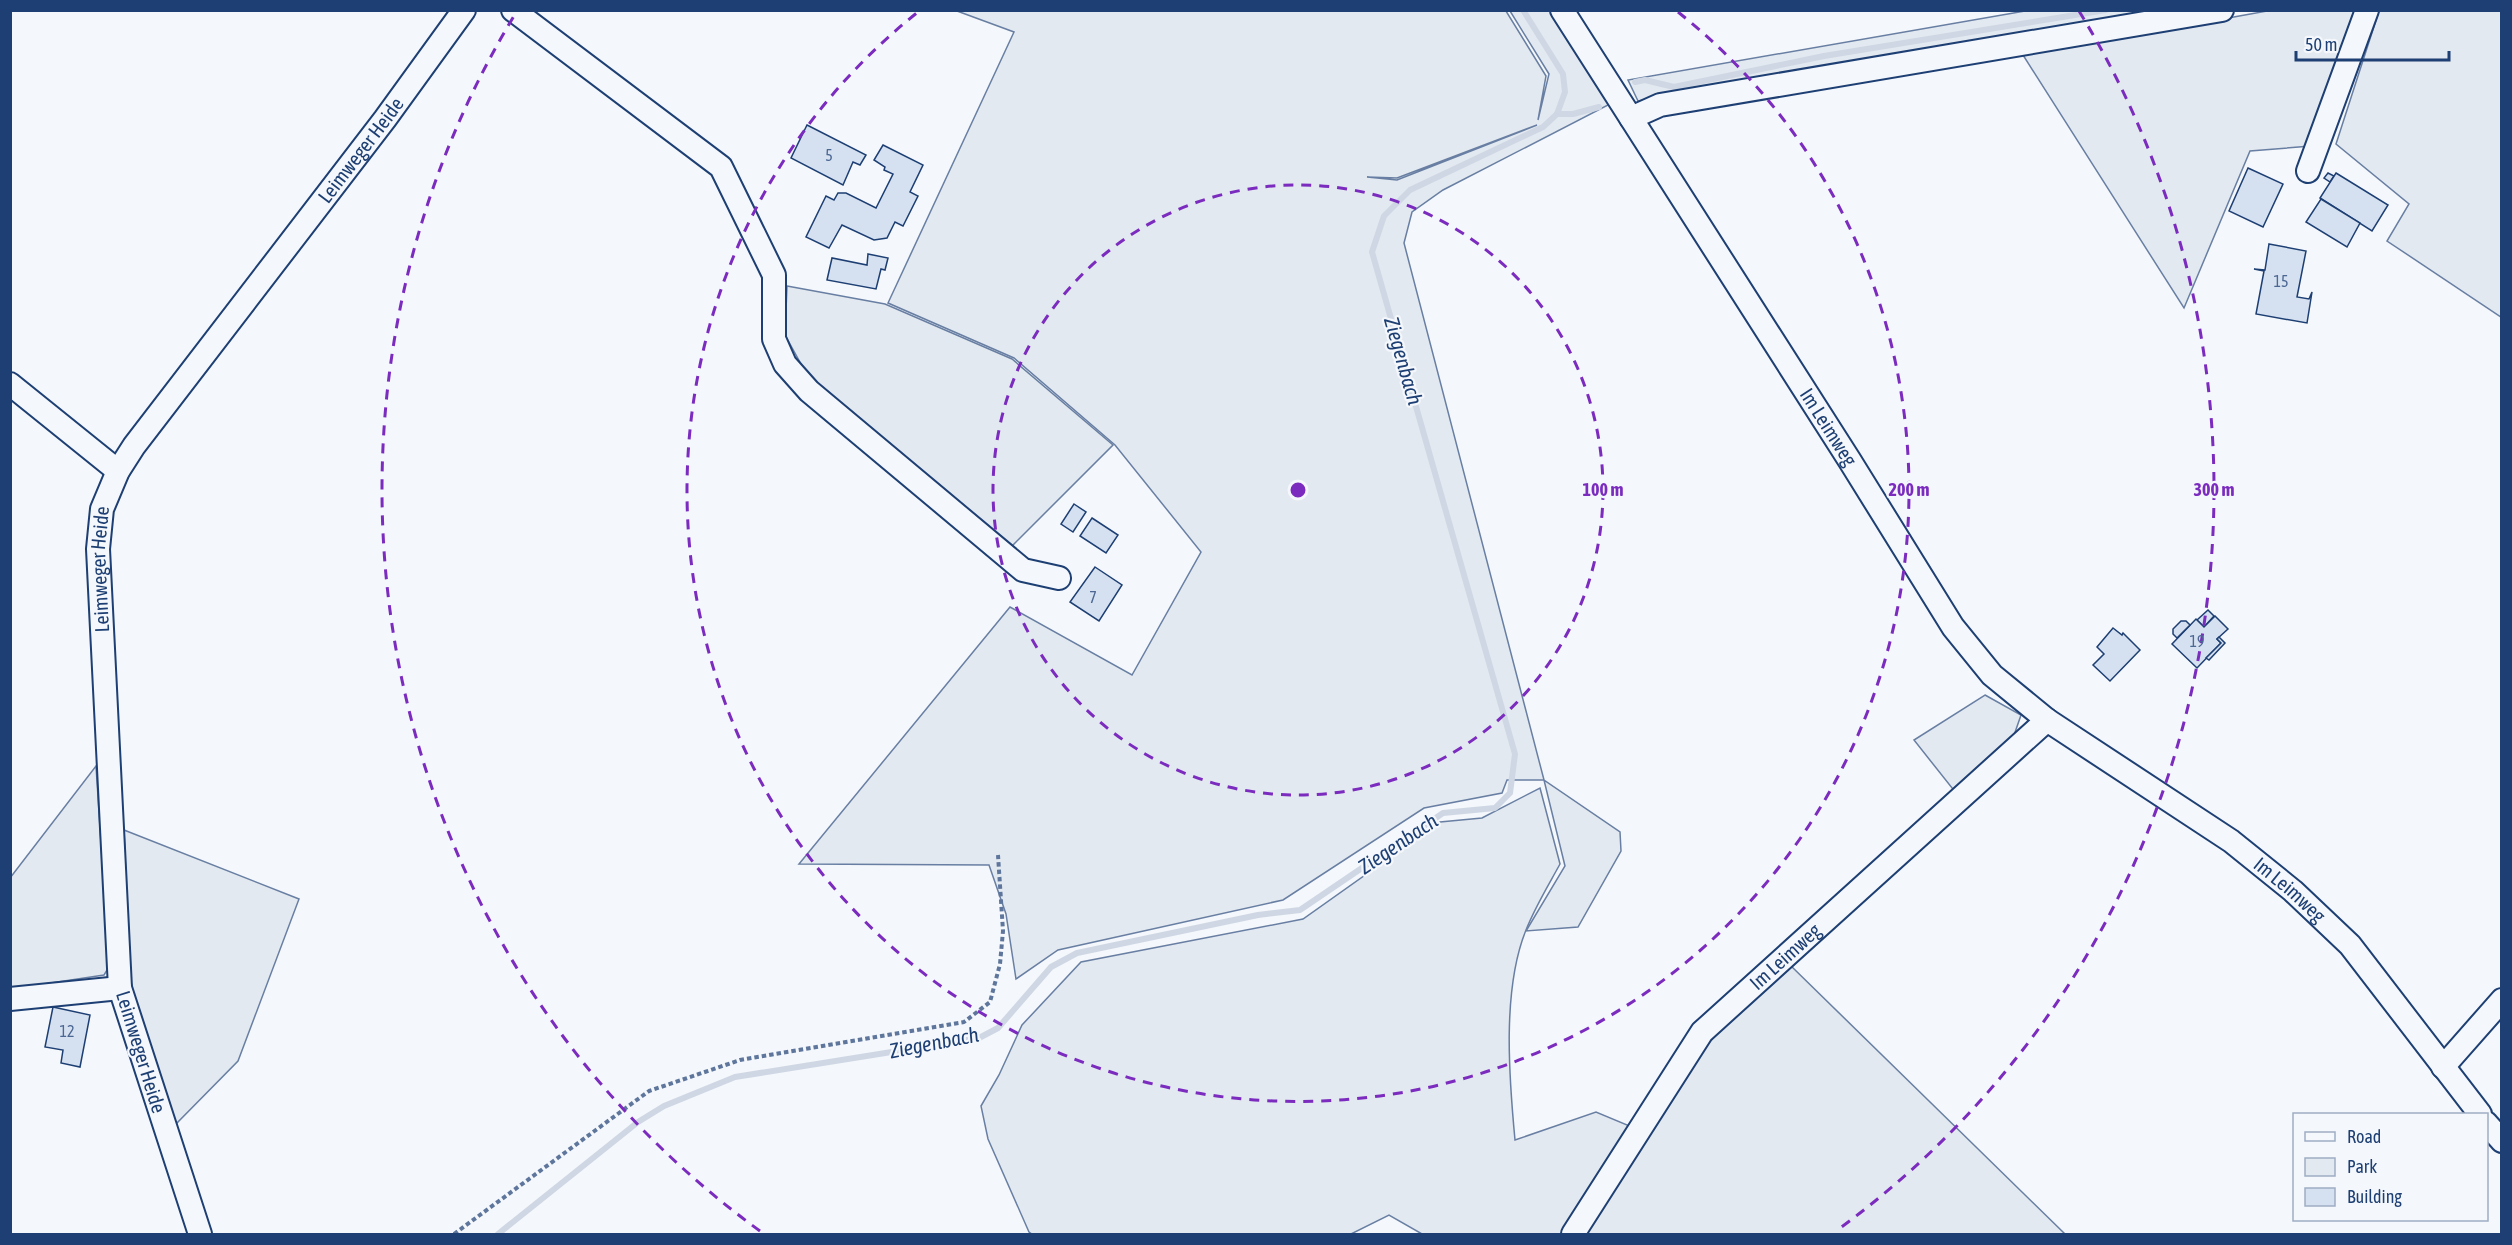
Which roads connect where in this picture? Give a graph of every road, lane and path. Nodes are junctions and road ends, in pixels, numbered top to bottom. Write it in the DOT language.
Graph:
graph roads {
  1 [pos="464,10"];
  2 [pos="513,10"];
  3 [pos="1562,10"];
  4 [pos="2222,10"];
  5 [pos="2367,10"];
  6 [pos="1631,118"];
  7 [pos="2308,171"];
  8 [pos="10,384"];
  9 [pos="118,471"];
  10 [pos="1059,578"];
  11 [pos="2047,720"];
  12 [pos="998,855"];
  13 [pos="120,988"];
  14 [pos="10,999"];
  15 [pos="2502,1000"];
  16 [pos="2443,1067"];
  17 [pos="2479,1113"];
  18 [pos="2488,1124"];
  19 [pos="2502,1141"];
  20 [pos="200,1234"];
  21 [pos="454,1234"];
  22 [pos="1573,1234"];
  1 -- 9 [label="street, Leimweger Heide"];
  2 -- 10 [label="street"];
  3 -- 6 [label="street, Im Leimweg"];
  4 -- 6 [label="street"];
  5 -- 7 [label="street"];
  6 -- 11 [label="street, Im Leimweg"];
  8 -- 9 [label="street"];
  9 -- 13 [label="street, Leimweger Heide"];
  11 -- 16 [label="street, Im Leimweg"];
  11 -- 22 [label="street, Im Leimweg"];
  12 -- 21 [label="path"];
  13 -- 14 [label="street"];
  13 -- 20 [label="street, Leimweger Heide"];
  15 -- 16 [label="street"];
  16 -- 17 [label="street, Im Leimweg"];
  18 -- 19 [label="street"];
}
